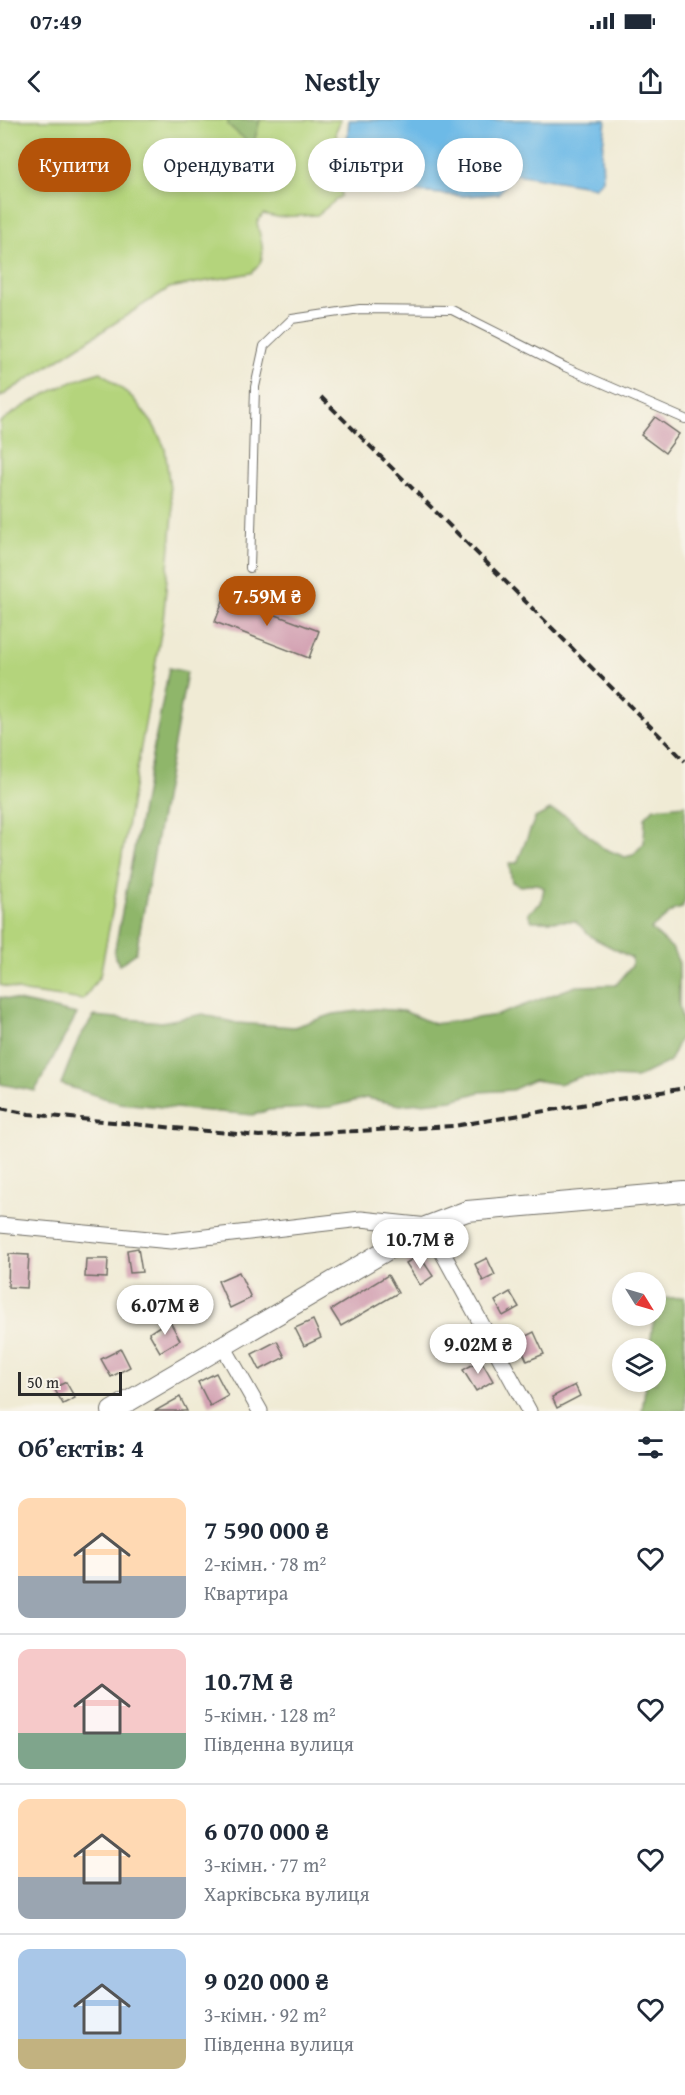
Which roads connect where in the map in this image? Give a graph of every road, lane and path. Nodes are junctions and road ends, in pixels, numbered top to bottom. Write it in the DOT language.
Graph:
graph roads {
  1 [pos="685,419"];
  2 [pos="250,568"];
  3 [pos="685,1192"];
  4 [pos="0,1225"];
  5 [pos="428,1226"];
  6 [pos="223,1346"];
  7 [pos="112,1411"];
  8 [pos="261,1411"];
  9 [pos="529,1411"];
  1 -- 2 [label="lane"];
  3 -- 5 [label="street"];
  4 -- 5 [label="street"];
  5 -- 6 [label="street"];
  5 -- 9 [label="street"];
  6 -- 7 [label="street"];
  6 -- 8 [label="street"];
}
